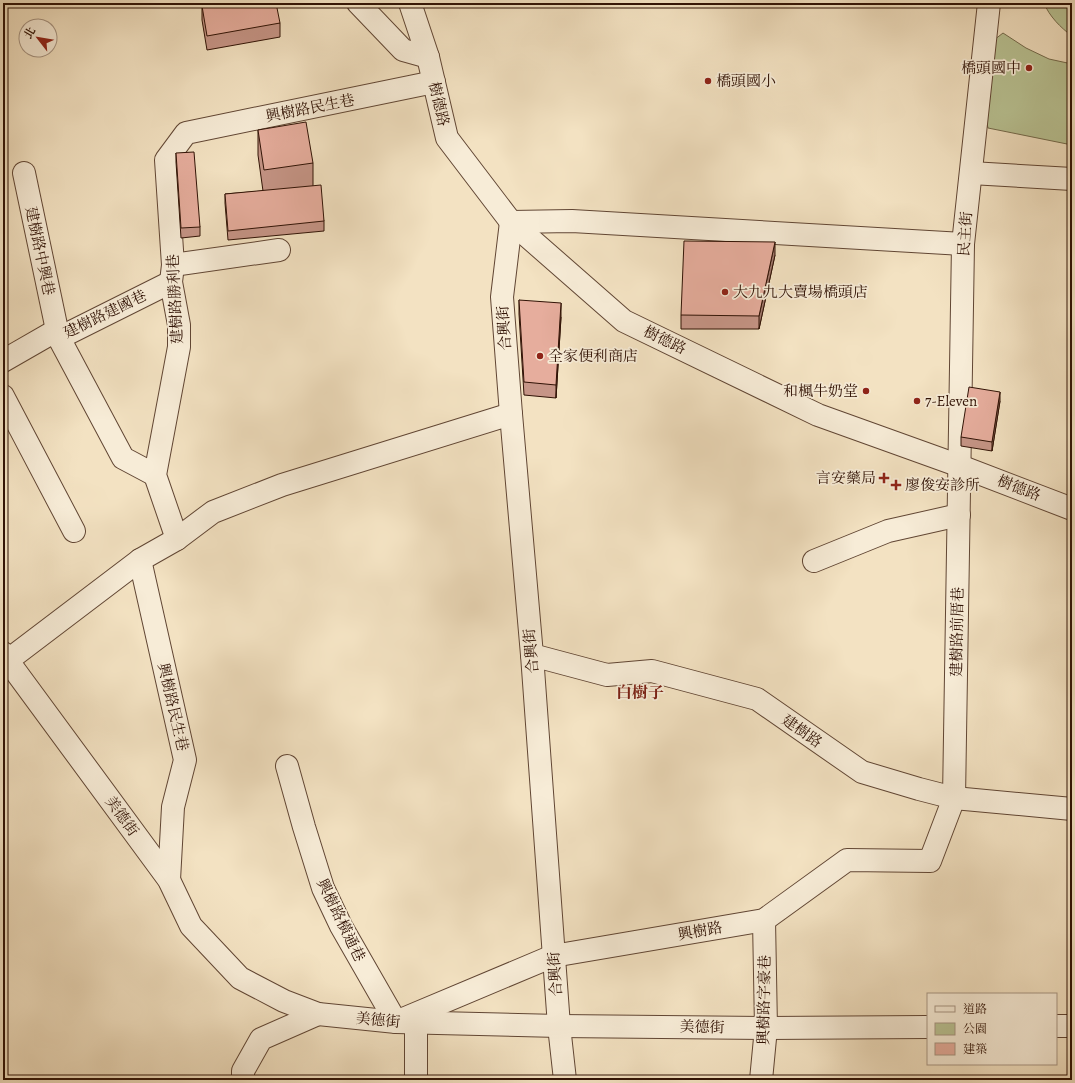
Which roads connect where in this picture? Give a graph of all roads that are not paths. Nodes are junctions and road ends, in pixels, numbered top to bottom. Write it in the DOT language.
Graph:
graph roads {
  1 [pos="358,3"];
  2 [pos="410,3"];
  3 [pos="989,3"];
  4 [pos="428,57"];
  5 [pos="434,82"];
  6 [pos="186,132"];
  7 [pos="24,173"];
  8 [pos="971,173"];
  9 [pos="1072,180"];
  10 [pos="511,222"];
  11 [pos="963,244"];
  12 [pos="279,250"];
  13 [pos="172,274"];
  14 [pos="58,334"];
  15 [pos="3,361"];
  16 [pos="3,396"];
  17 [pos="511,414"];
  18 [pos="960,466"];
  19 [pos="155,475"];
  20 [pos="1072,509"];
  21 [pos="959,516"];
  22 [pos="74,531"];
  23 [pos="177,538"];
  24 [pos="140,560"];
  25 [pos="814,561"];
  26 [pos="532,656"];
  27 [pos="5,659"];
  28 [pos="287,766"];
  29 [pos="954,798"];
  30 [pos="1072,809"];
  31 [pos="169,880"];
  32 [pos="764,920"];
  33 [pos="553,956"];
  34 [pos="318,1014"];
  35 [pos="406,1023"];
  36 [pos="559,1026"];
  37 [pos="1057,1026"];
  38 [pos="1072,1026"];
  39 [pos="927,1027"];
  40 [pos="766,1028"];
  41 [pos="243,1080"];
  42 [pos="416,1080"];
  43 [pos="565,1080"];
  44 [pos="761,1080"];
  1 -- 4 [label="street"];
  2 -- 4 [label="street, 樹德路"];
  3 -- 8 [label="street, 民主街"];
  4 -- 5 [label="street, 樹德路"];
  5 -- 6 [label="street, 興樹路民生巷"];
  5 -- 10 [label="street, 樹德路"];
  6 -- 13 [label="street, 建樹路勝利巷"];
  7 -- 14 [label="street, 建樹路中興巷"];
  8 -- 9 [label="street"];
  8 -- 11 [label="street, 民主街"];
  10 -- 11 [label="street"];
  10 -- 17 [label="street, 合興街"];
  10 -- 18 [label="street, 樹德路"];
  11 -- 18 [label="street, 民主街"];
  12 -- 13 [label="street, 建樹路建國巷"];
  13 -- 14 [label="street, 建樹路建國巷"];
  13 -- 19 [label="street, 建樹路勝利巷"];
  14 -- 15 [label="street, 建樹路建國巷"];
  14 -- 19 [label="street, 建樹路中興巷"];
  16 -- 22 [label="street"];
  17 -- 23 [label="street"];
  17 -- 26 [label="street, 合興街"];
  18 -- 20 [label="street, 樹德路"];
  18 -- 21 [label="street, 建樹路前厝巷"];
  19 -- 23 [label="street, 建樹路勝利巷"];
  21 -- 25 [label="street"];
  21 -- 29 [label="street, 建樹路前厝巷"];
  23 -- 24 [label="street"];
  24 -- 27 [label="street"];
  24 -- 31 [label="street, 興樹路民生巷"];
  26 -- 29 [label="street, 建樹路"];
  26 -- 33 [label="street, 合興街"];
  27 -- 31 [label="street, 美德街"];
  28 -- 35 [label="street, 興樹路橫通巷"];
  29 -- 30 [label="street, 建樹路"];
  29 -- 32 [label="street, 興樹路"];
  31 -- 34 [label="street, 美德街"];
  32 -- 33 [label="street, 興樹路"];
  32 -- 40 [label="street, 興樹路字豪巷"];
  33 -- 35 [label="street, 興樹路"];
  33 -- 36 [label="street, 合興街"];
  34 -- 35 [label="street, 美德街"];
  34 -- 41 [label="street"];
  35 -- 36 [label="street, 美德街"];
  35 -- 42 [label="street"];
  36 -- 40 [label="street, 美德街"];
  36 -- 43 [label="street, 合興街"];
  37 -- 38 [label="street"];
  39 -- 40 [label="street, 美德街"];
  40 -- 44 [label="street, 興樹路字豪巷"];
}
